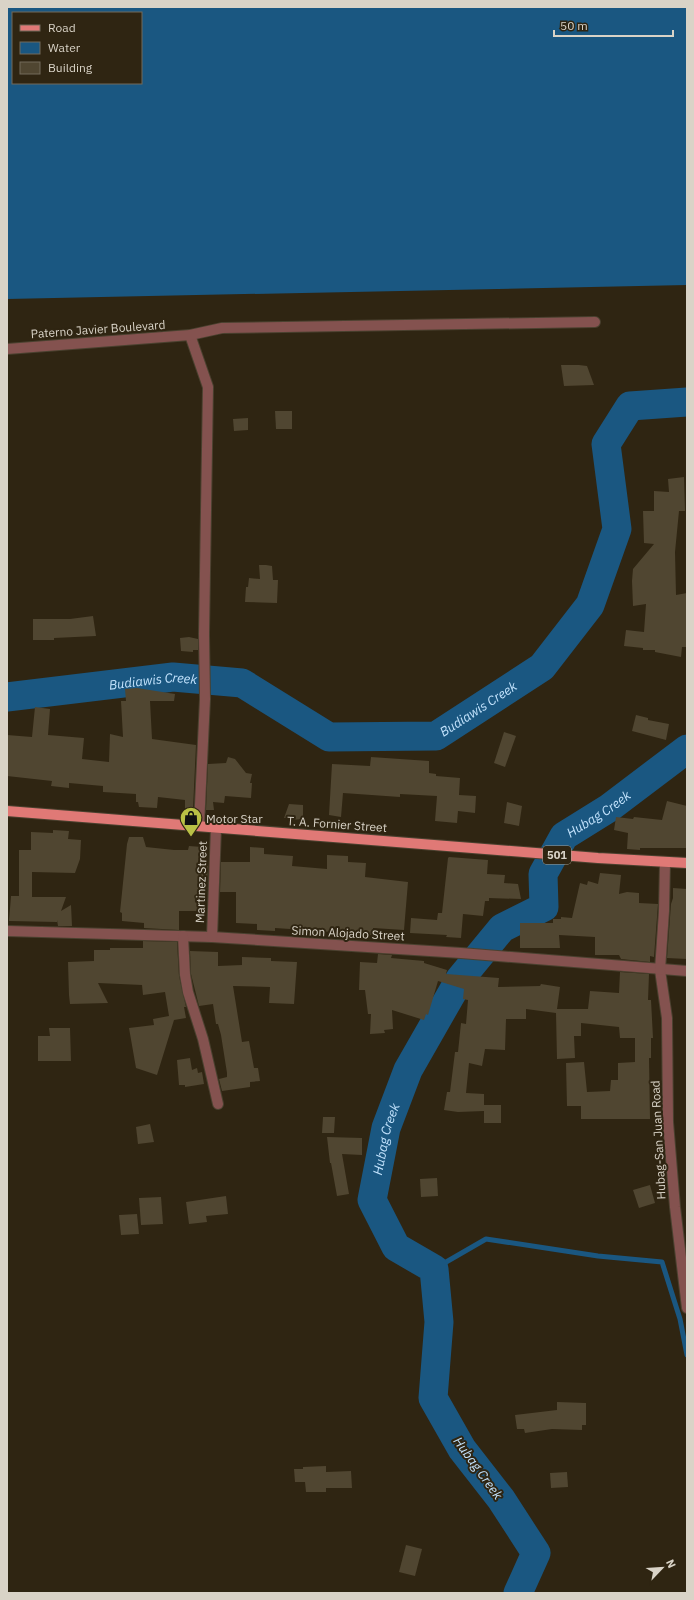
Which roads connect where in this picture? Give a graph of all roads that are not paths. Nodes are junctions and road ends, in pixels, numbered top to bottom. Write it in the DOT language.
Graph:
graph roads {
  1 [pos="595,322"];
  2 [pos="190,335"];
  3 [pos="7,349"];
  4 [pos="7,811"];
  5 [pos="199,826"];
  6 [pos="216,828"];
  7 [pos="665,862"];
  8 [pos="687,863"];
  9 [pos="7,931"];
  10 [pos="183,936"];
  11 [pos="212,937"];
  12 [pos="660,970"];
  13 [pos="687,972"];
  14 [pos="218,1104"];
  15 [pos="683,1244"];
  16 [pos="687,1308"];
  1 -- 2 [label="street, Paterno Javier Boulevard"];
  2 -- 3 [label="street, Paterno Javier Boulevard"];
  2 -- 5 [label="street"];
  4 -- 5 [label="main road, T. A. Fornier Street / 501"];
  5 -- 6 [label="main road, T. A. Fornier Street / 501"];
  6 -- 7 [label="main road, T. A. Fornier Street / 501"];
  6 -- 11 [label="street, Martinez Street"];
  7 -- 8 [label="main road, 501"];
  7 -- 12 [label="street, Hubag-San Juan Road"];
  9 -- 10 [label="street, Simon Alojado Street"];
  10 -- 11 [label="street, Simon Alojado Street"];
  10 -- 14 [label="street"];
  11 -- 12 [label="street, Simon Alojado Street"];
  12 -- 13 [label="street, Simon Alojado Street"];
  12 -- 15 [label="street, Hubag-San Juan Road"];
  15 -- 16 [label="street, Hubag-San Juan Road"];
}
